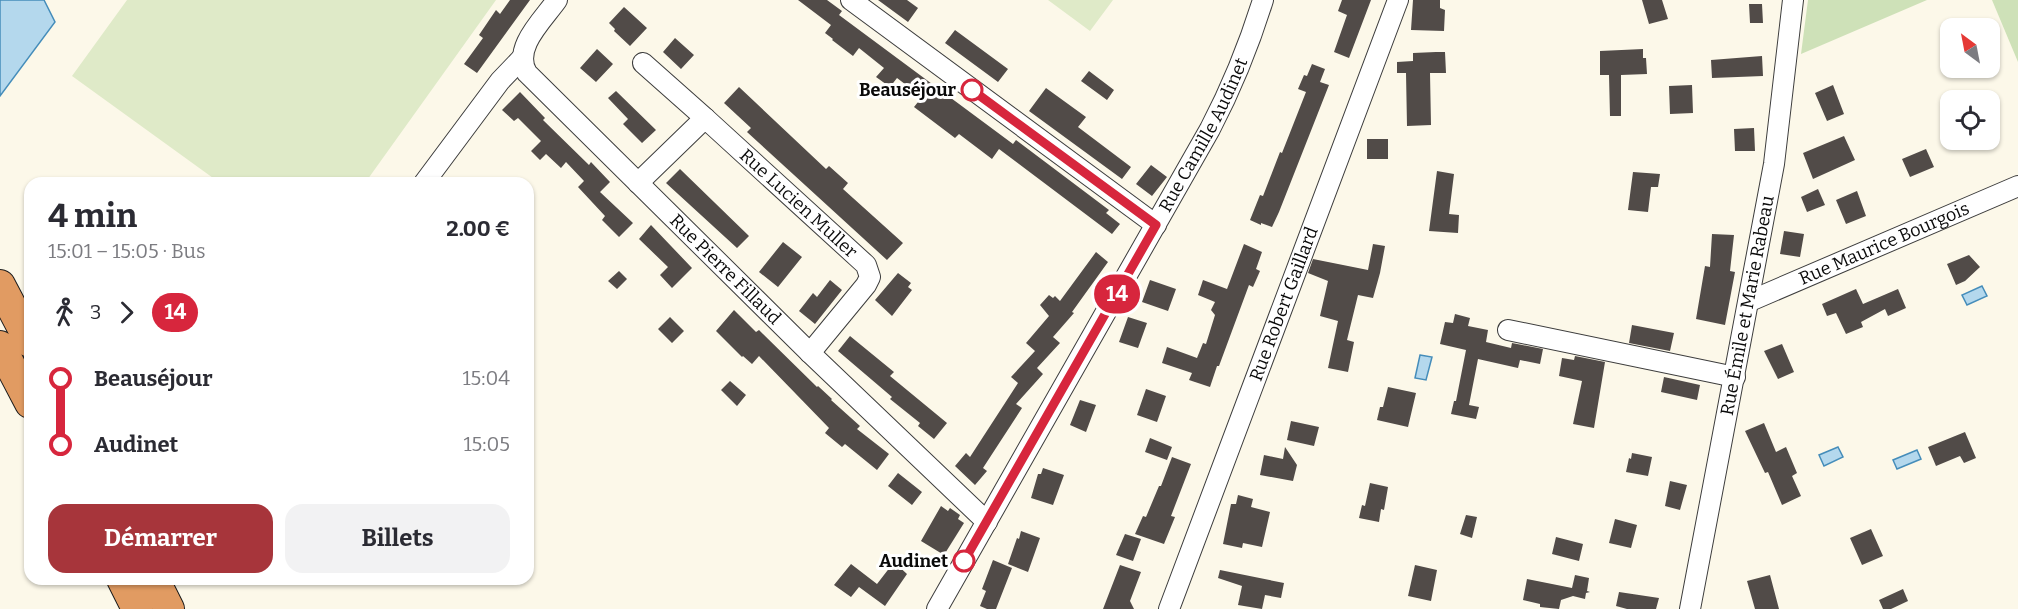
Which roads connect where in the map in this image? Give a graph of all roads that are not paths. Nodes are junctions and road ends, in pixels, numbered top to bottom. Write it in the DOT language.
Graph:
graph roads {
  1 [pos="557,0"];
  2 [pos="851,0"];
  3 [pos="1263,0"];
  4 [pos="1398,0"];
  5 [pos="1793,0"];
  6 [pos="522,58"];
  7 [pos="643,63"];
  8 [pos="705,118"];
  9 [pos="428,177"];
  10 [pos="638,183"];
  11 [pos="2018,186"];
  12 [pos="1156,225"];
  13 [pos="0,285"];
  14 [pos="1750,301"];
  15 [pos="1508,330"];
  16 [pos="24,331"];
  17 [pos="0,346"];
  18 [pos="810,353"];
  19 [pos="1735,377"];
  20 [pos="24,392"];
  21 [pos="987,522"];
  22 [pos="125,585"];
  23 [pos="157,585"];
  24 [pos="137,609"];
  25 [pos="169,609"];
  26 [pos="937,609"];
  27 [pos="1169,609"];
  28 [pos="1690,609"];
  1 -- 6 [label="street"];
  2 -- 12 [label="street"];
  3 -- 12 [label="street, Rue Camille Audinet"];
  4 -- 27 [label="street, Rue Robert Gaillard"];
  5 -- 14 [label="street, Rue Émile et Marie Rabeau"];
  6 -- 9 [label="street"];
  6 -- 10 [label="street, Rue Pierre Fillaud"];
  7 -- 8 [label="street, Rue Lucien Muller"];
  8 -- 10 [label="street"];
  8 -- 18 [label="street, Rue Lucien Muller"];
  10 -- 18 [label="street, Rue Pierre Fillaud"];
  11 -- 14 [label="street, Rue Maurice Bourgois"];
  12 -- 21 [label="street, Rue Camille Audinet"];
  13 -- 16 [label="highway"];
  14 -- 19 [label="street, Rue Émile et Marie Rabeau"];
  15 -- 19 [label="street"];
  17 -- 20 [label="highway"];
  18 -- 21 [label="street, Rue Pierre Fillaud"];
  19 -- 28 [label="street, Rue Émile et Marie Rabeau"];
  21 -- 26 [label="street, Rue Camille Audinet"];
  22 -- 24 [label="highway"];
  23 -- 25 [label="highway"];
}
